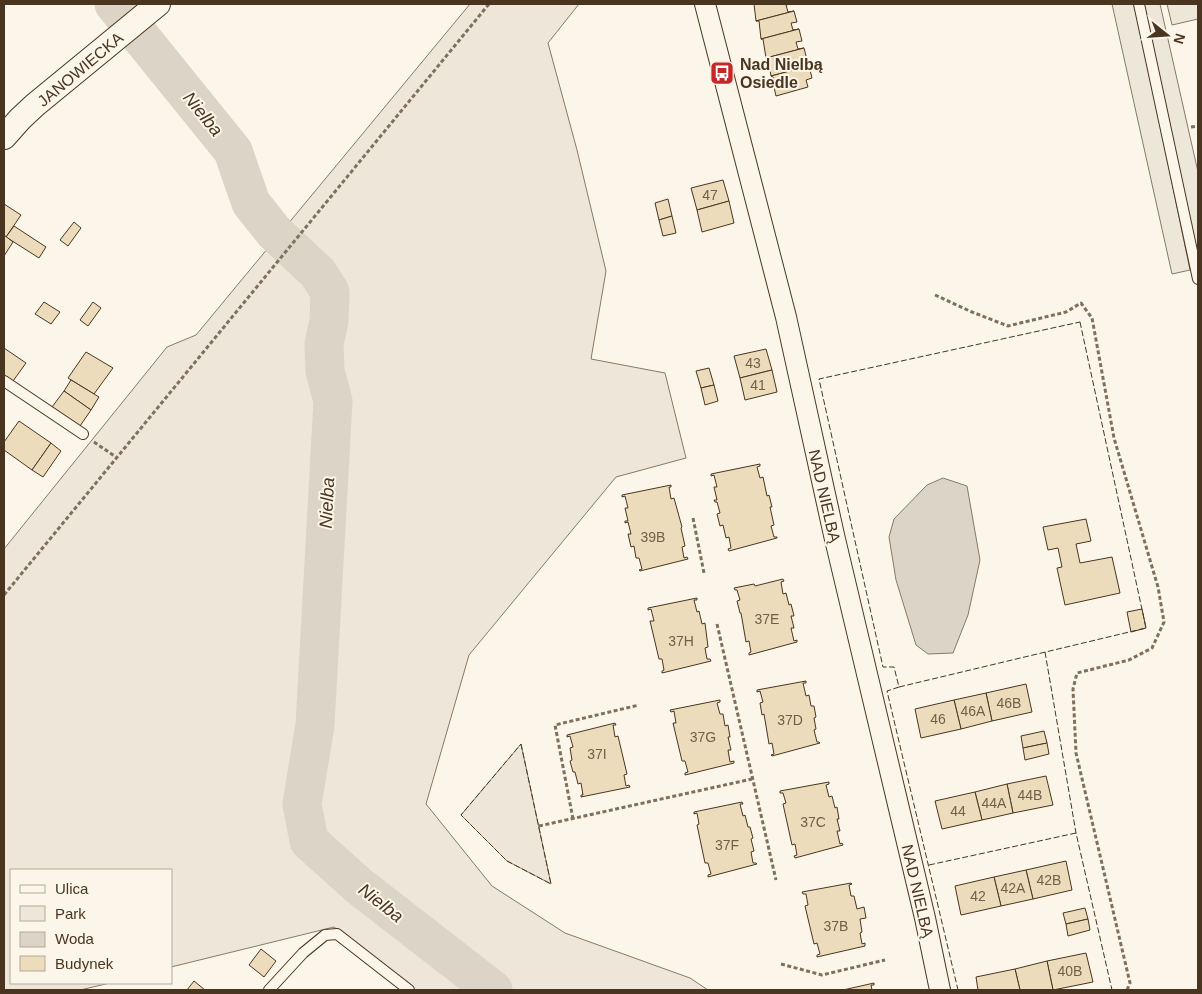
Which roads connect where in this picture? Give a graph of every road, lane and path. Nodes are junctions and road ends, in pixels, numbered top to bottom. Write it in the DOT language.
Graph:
graph roads {
  1 [pos="489,4"];
  2 [pos="705,4"];
  3 [pos="1139,4"];
  4 [pos="155,7"];
  5 [pos="1198,126"];
  6 [pos="1191,128"];
  7 [pos="4,137"];
  8 [pos="1198,279"];
  9 [pos="935,295"];
  10 [pos="4,380"];
  11 [pos="83,434"];
  12 [pos="116,457"];
  13 [pos="693,518"];
  14 [pos="704,573"];
  15 [pos="4,595"];
  16 [pos="717,624"];
  17 [pos="639,705"];
  18 [pos="752,779"];
  19 [pos="573,819"];
  20 [pos="539,826"];
  21 [pos="776,880"];
  22 [pos="885,960"];
  23 [pos="781,964"];
  24 [pos="269,990"];
  25 [pos="409,990"];
  26 [pos="940,990"];
  27 [pos="1127,990"];
  1 -- 12 [label="path"];
  2 -- 26 [label="street, NAD NIELBĄ"];
  3 -- 8 [label="lane"];
  4 -- 7 [label="street, JANOWIECKA"];
  5 -- 6 [label="path"];
  9 -- 27 [label="path"];
  10 -- 11 [label="lane"];
  11 -- 12 [label="path"];
  12 -- 15 [label="path"];
  13 -- 14 [label="path"];
  16 -- 18 [label="path"];
  17 -- 19 [label="path"];
  18 -- 19 [label="path"];
  18 -- 21 [label="path"];
  19 -- 20 [label="path"];
  22 -- 23 [label="path"];
  24 -- 25 [label="lane"];
}
